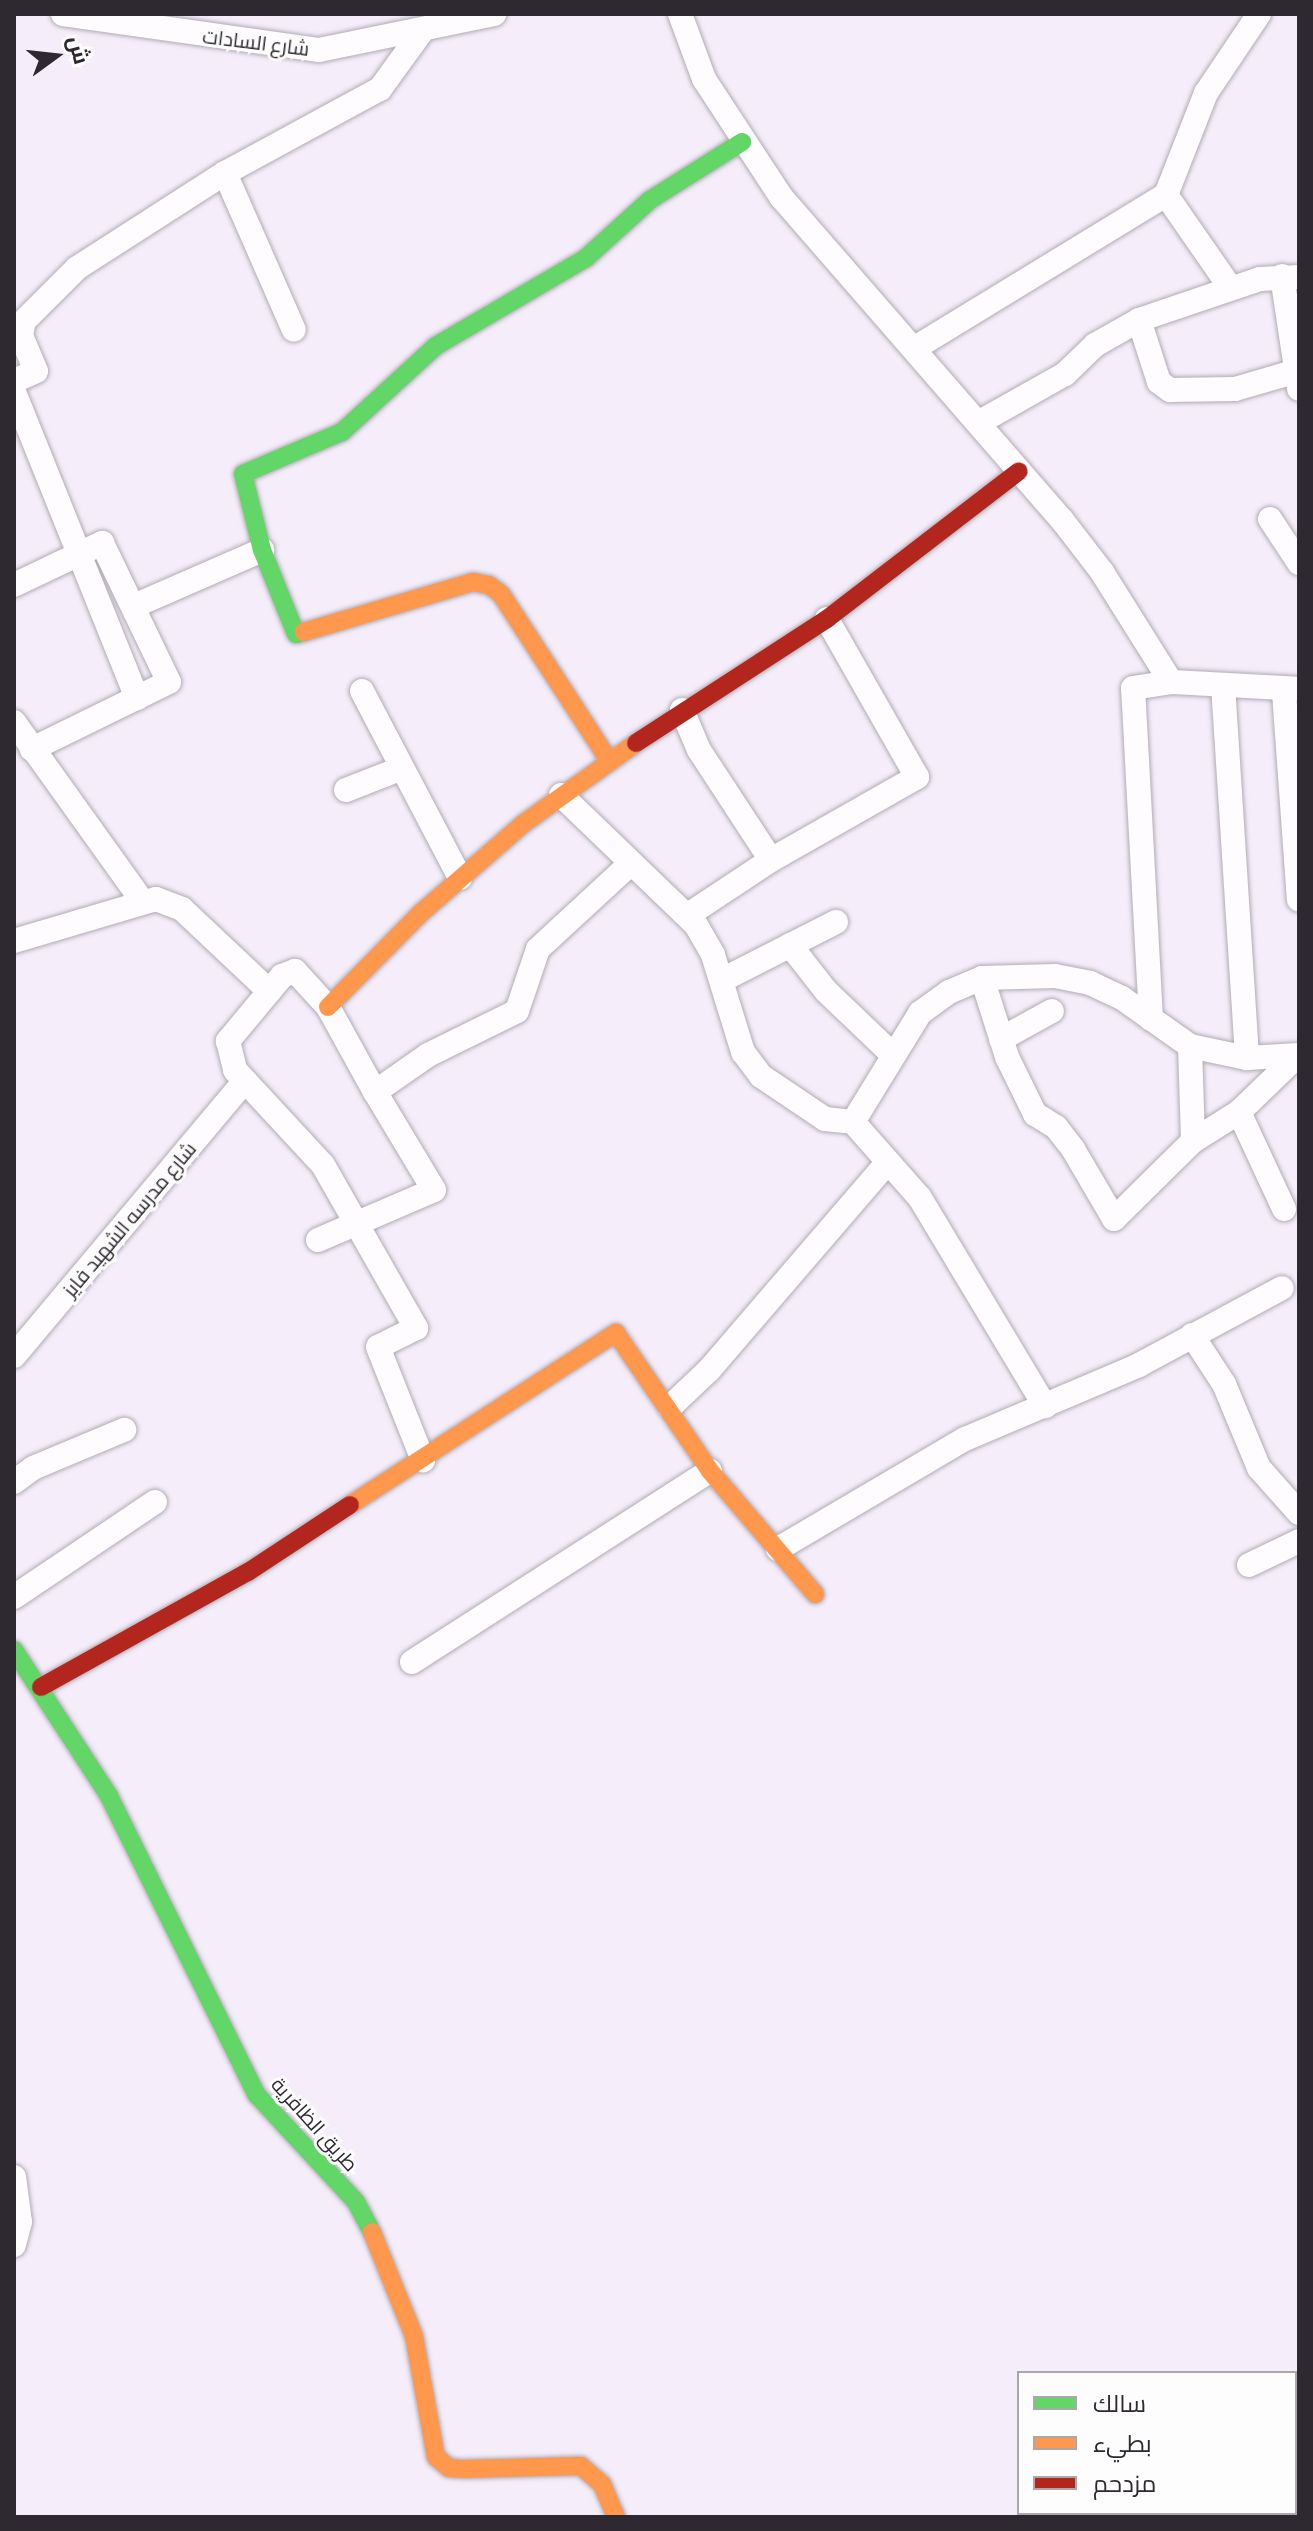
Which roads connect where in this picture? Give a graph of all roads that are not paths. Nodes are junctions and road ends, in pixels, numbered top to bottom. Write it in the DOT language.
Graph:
graph roads {
  1 [pos="63,14"];
  2 [pos="494,14"];
  3 [pos="680,14"];
  4 [pos="1259,14"];
  5 [pos="422,31"];
  6 [pos="742,142"];
  7 [pos="225,173"];
  8 [pos="1166,195"];
  9 [pos="1290,277"];
  10 [pos="1230,287"];
  11 [pos="1139,320"];
  12 [pos="294,330"];
  13 [pos="915,348"];
  14 [pos="1298,380"];
  15 [pos="14,381"];
  16 [pos="14,392"];
  17 [pos="978,423"];
  18 [pos="1019,471"];
  19 [pos="1270,519"];
  20 [pos="262,550"];
  21 [pos="81,555"];
  22 [pos="1299,563"];
  23 [pos="16,580"];
  24 [pos="134,606"];
  25 [pos="827,619"];
  26 [pos="1171,682"];
  27 [pos="1223,685"];
  28 [pos="1291,690"];
  29 [pos="362,691"];
  30 [pos="137,698"];
  31 [pos="682,710"];
  32 [pos="14,722"];
  33 [pos="32,749"];
  34 [pos="609,760"];
  35 [pos="400,769"];
  36 [pos="346,790"];
  37 [pos="561,795"];
  38 [pos="771,860"];
  39 [pos="629,865"];
  40 [pos="460,878"];
  41 [pos="1299,899"];
  42 [pos="142,901"];
  43 [pos="688,915"];
  44 [pos="836,922"];
  45 [pos="14,941"];
  46 [pos="790,945"];
  47 [pos="982,978"];
  48 [pos="722,980"];
  49 [pos="269,991"];
  50 [pos="328,1007"];
  51 [pos="1052,1011"];
  52 [pos="1151,1019"];
  53 [pos="1001,1039"];
  54 [pos="1190,1046"];
  55 [pos="893,1055"];
  56 [pos="1298,1055"];
  57 [pos="1247,1058"];
  58 [pos="244,1082"];
  59 [pos="375,1092"];
  60 [pos="1239,1112"];
  61 [pos="853,1122"];
  62 [pos="1193,1141"];
  63 [pos="888,1162"];
  64 [pos="1284,1209"];
  65 [pos="356,1224"];
  66 [pos="318,1240"];
  67 [pos="1282,1288"];
  68 [pos="1192,1335"];
  69 [pos="14,1356"];
  70 [pos="1045,1406"];
  71 [pos="670,1407"];
  72 [pos="124,1430"];
  73 [pos="423,1460"];
  74 [pos="710,1471"];
  75 [pos="14,1482"];
  76 [pos="155,1502"];
  77 [pos="1299,1513"];
  78 [pos="1299,1541"];
  79 [pos="778,1549"];
  80 [pos="1249,1565"];
  81 [pos="815,1594"];
  82 [pos="14,1597"];
  83 [pos="14,1650"];
  84 [pos="412,1662"];
  85 [pos="41,1687"];
  86 [pos="14,2177"];
  87 [pos="14,2245"];
  88 [pos="616,2517"];
  1 -- 5 [label="street, شارع السادات"];
  2 -- 5 [label="street, شارع السادات"];
  3 -- 6 [label="street"];
  4 -- 8 [label="street"];
  5 -- 7 [label="street"];
  6 -- 13 [label="street"];
  6 -- 20 [label="street"];
  7 -- 12 [label="street"];
  7 -- 15 [label="street"];
  8 -- 10 [label="street"];
  8 -- 13 [label="street"];
  9 -- 10 [label="street"];
  9 -- 14 [label="street"];
  10 -- 11 [label="street"];
  11 -- 14 [label="street"];
  11 -- 17 [label="street"];
  13 -- 17 [label="street"];
  16 -- 21 [label="street"];
  17 -- 18 [label="street"];
  18 -- 25 [label="street"];
  18 -- 26 [label="street"];
  19 -- 22 [label="street"];
  20 -- 24 [label="street"];
  20 -- 34 [label="street"];
  21 -- 23 [label="street"];
  21 -- 24 [label="street"];
  21 -- 30 [label="street"];
  24 -- 30 [label="street"];
  25 -- 31 [label="street"];
  25 -- 38 [label="street"];
  26 -- 27 [label="street"];
  26 -- 52 [label="street"];
  27 -- 28 [label="street"];
  27 -- 57 [label="street"];
  28 -- 41 [label="street"];
  29 -- 35 [label="street"];
  30 -- 33 [label="street"];
  31 -- 34 [label="street"];
  31 -- 38 [label="street"];
  32 -- 33 [label="street"];
  33 -- 42 [label="street"];
  34 -- 37 [label="street"];
  35 -- 36 [label="street"];
  35 -- 40 [label="street"];
  37 -- 39 [label="street"];
  37 -- 40 [label="street"];
  38 -- 43 [label="street"];
  39 -- 43 [label="street"];
  39 -- 59 [label="street"];
  40 -- 50 [label="street"];
  42 -- 45 [label="street"];
  42 -- 49 [label="street"];
  43 -- 48 [label="street"];
  44 -- 46 [label="street"];
  46 -- 48 [label="street"];
  46 -- 55 [label="street"];
  47 -- 52 [label="street"];
  47 -- 53 [label="street"];
  47 -- 55 [label="street"];
  48 -- 61 [label="street"];
  49 -- 50 [label="street"];
  49 -- 58 [label="street"];
  50 -- 59 [label="street"];
  51 -- 53 [label="street"];
  52 -- 54 [label="street"];
  53 -- 62 [label="street"];
  54 -- 57 [label="street"];
  54 -- 62 [label="street"];
  55 -- 61 [label="street"];
  56 -- 57 [label="street"];
  56 -- 60 [label="street"];
  58 -- 65 [label="street"];
  58 -- 69 [label="street, شارع مدرسه الشهيد فايز"];
  59 -- 65 [label="street"];
  60 -- 62 [label="street"];
  60 -- 64 [label="street"];
  61 -- 63 [label="street"];
  63 -- 70 [label="street"];
  63 -- 71 [label="street"];
  65 -- 66 [label="street"];
  65 -- 73 [label="street"];
  67 -- 68 [label="street"];
  68 -- 70 [label="street"];
  68 -- 77 [label="street"];
  70 -- 79 [label="street"];
  71 -- 73 [label="street"];
  71 -- 74 [label="street"];
  72 -- 75 [label="street"];
  73 -- 85 [label="street"];
  74 -- 79 [label="street"];
  74 -- 84 [label="street"];
  76 -- 82 [label="street"];
  78 -- 80 [label="street"];
  79 -- 81 [label="street"];
  83 -- 85 [label="street, طريق الظافرية"];
  85 -- 88 [label="street, طريق الظافرية"];
  86 -- 87 [label="street"];
}
